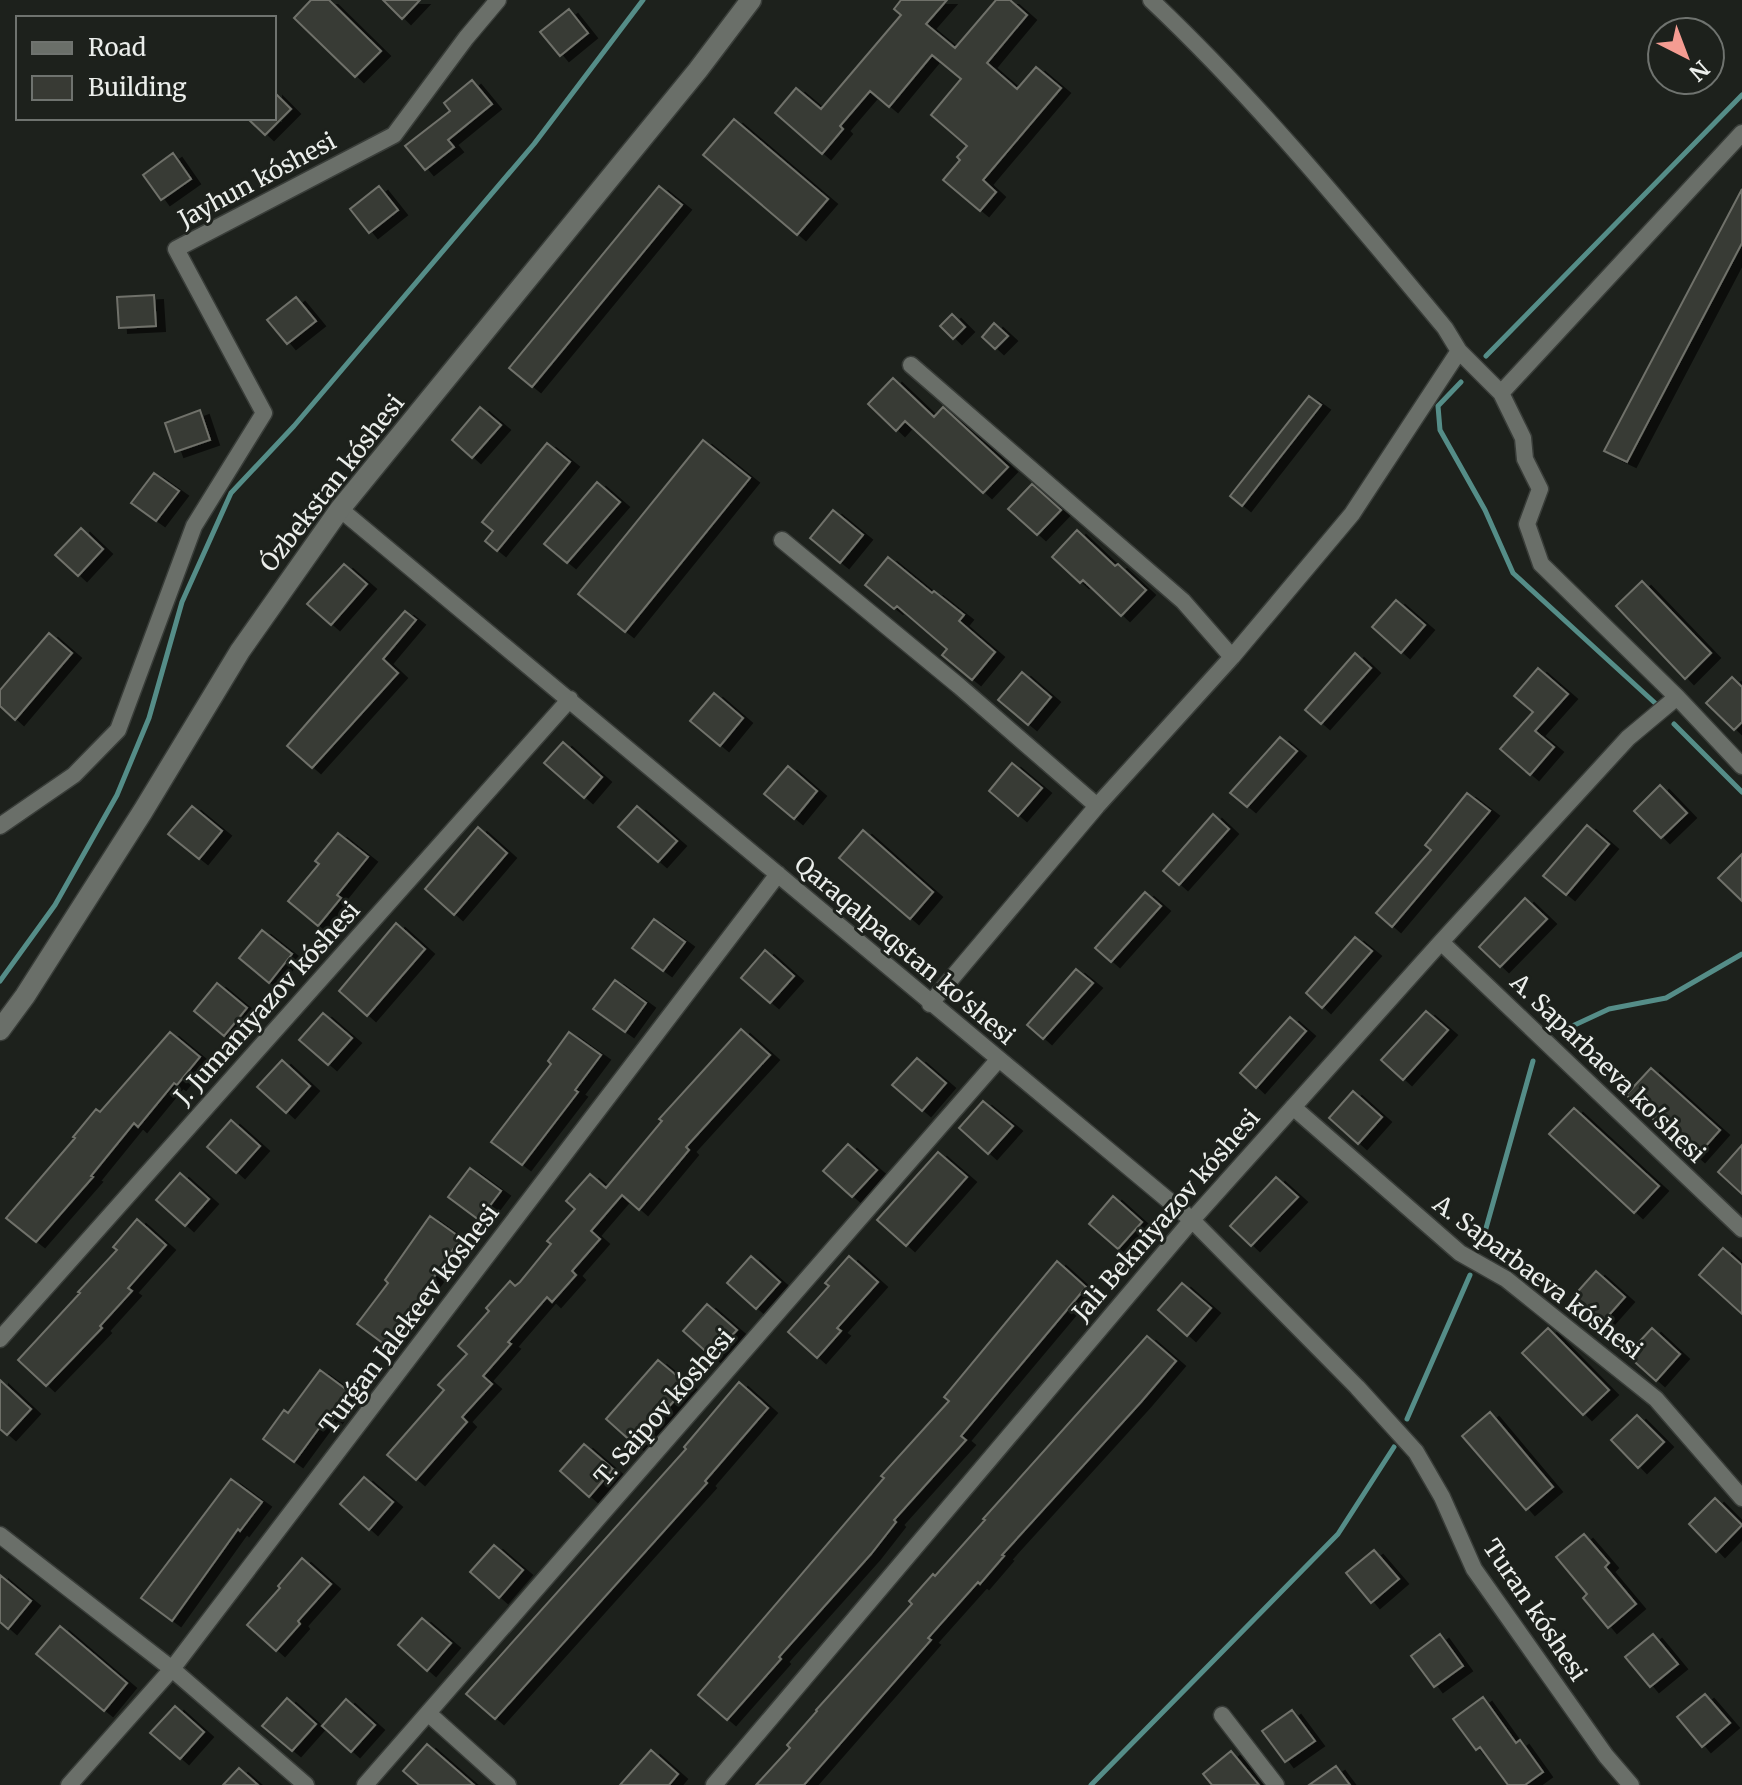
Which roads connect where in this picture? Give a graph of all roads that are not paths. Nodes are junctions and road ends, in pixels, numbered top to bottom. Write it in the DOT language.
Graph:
graph roads {
  1 [pos="498,0"];
  2 [pos="751,0"];
  3 [pos="1151,0"];
  4 [pos="1742,133"];
  5 [pos="1459,351"];
  6 [pos="911,365"];
  7 [pos="1501,393"];
  8 [pos="340,509"];
  9 [pos="782,540"];
  10 [pos="1232,657"];
  11 [pos="1677,697"];
  12 [pos="570,699"];
  13 [pos="1742,766"];
  14 [pos="1097,806"];
  15 [pos="0,826"];
  16 [pos="778,874"];
  17 [pos="1441,942"];
  18 [pos="930,1004"];
  19 [pos="0,1030"];
  20 [pos="998,1060"];
  21 [pos="1293,1107"];
  22 [pos="1192,1220"];
  23 [pos="1742,1229"];
  24 [pos="0,1339"];
  25 [pos="1416,1452"];
  26 [pos="1742,1498"];
  27 [pos="0,1535"];
  28 [pos="172,1669"];
  29 [pos="429,1714"];
  30 [pos="1222,1715"];
  31 [pos="69,1785"];
  32 [pos="306,1785"];
  33 [pos="365,1785"];
  34 [pos="508,1785"];
  35 [pos="714,1785"];
  36 [pos="1276,1785"];
  37 [pos="1631,1785"];
  1 -- 15 [label="street, Jayhun kóshesi"];
  2 -- 8 [label="street, Ózbekstan kóshesi"];
  3 -- 5 [label="street"];
  4 -- 7 [label="street"];
  5 -- 7 [label="street"];
  5 -- 10 [label="street"];
  6 -- 10 [label="street"];
  7 -- 11 [label="street"];
  8 -- 12 [label="street, Qaraqalpaqstan ko'shesi"];
  8 -- 19 [label="street, Ózbekstan kóshesi"];
  9 -- 14 [label="street"];
  10 -- 14 [label="street"];
  11 -- 13 [label="street"];
  11 -- 17 [label="street, Jali Bekniyazov kóshesi"];
  12 -- 16 [label="street, Qaraqalpaqstan ko'shesi"];
  12 -- 24 [label="street, J. Jumaniyazov kóshesi"];
  14 -- 18 [label="street"];
  16 -- 18 [label="street, Qaraqalpaqstan ko'shesi"];
  16 -- 28 [label="street, Turǵan Jalekeev kóshesi"];
  17 -- 21 [label="street, Jali Bekniyazov kóshesi"];
  17 -- 23 [label="street, A. Saparbaeva ko'shesi"];
  18 -- 20 [label="street, Qaraqalpaqstan ko'shesi"];
  20 -- 22 [label="street, Qaraqalpaqstan ko'shesi"];
  20 -- 29 [label="street, T. Saipov kóshesi"];
  21 -- 22 [label="street, Jali Bekniyazov kóshesi"];
  21 -- 26 [label="street, A. Saparbaeva kóshesi"];
  22 -- 25 [label="street, Qaraqalpaqstan ko'shesi"];
  22 -- 35 [label="street, Jali Bekniyazov kóshesi"];
  25 -- 37 [label="street, Turan kóshesi"];
  27 -- 28 [label="street"];
  28 -- 31 [label="street, Turǵan Jalekeev kóshesi"];
  28 -- 32 [label="street"];
  29 -- 33 [label="street, T. Saipov kóshesi"];
  29 -- 34 [label="street"];
  30 -- 36 [label="street"];
}
